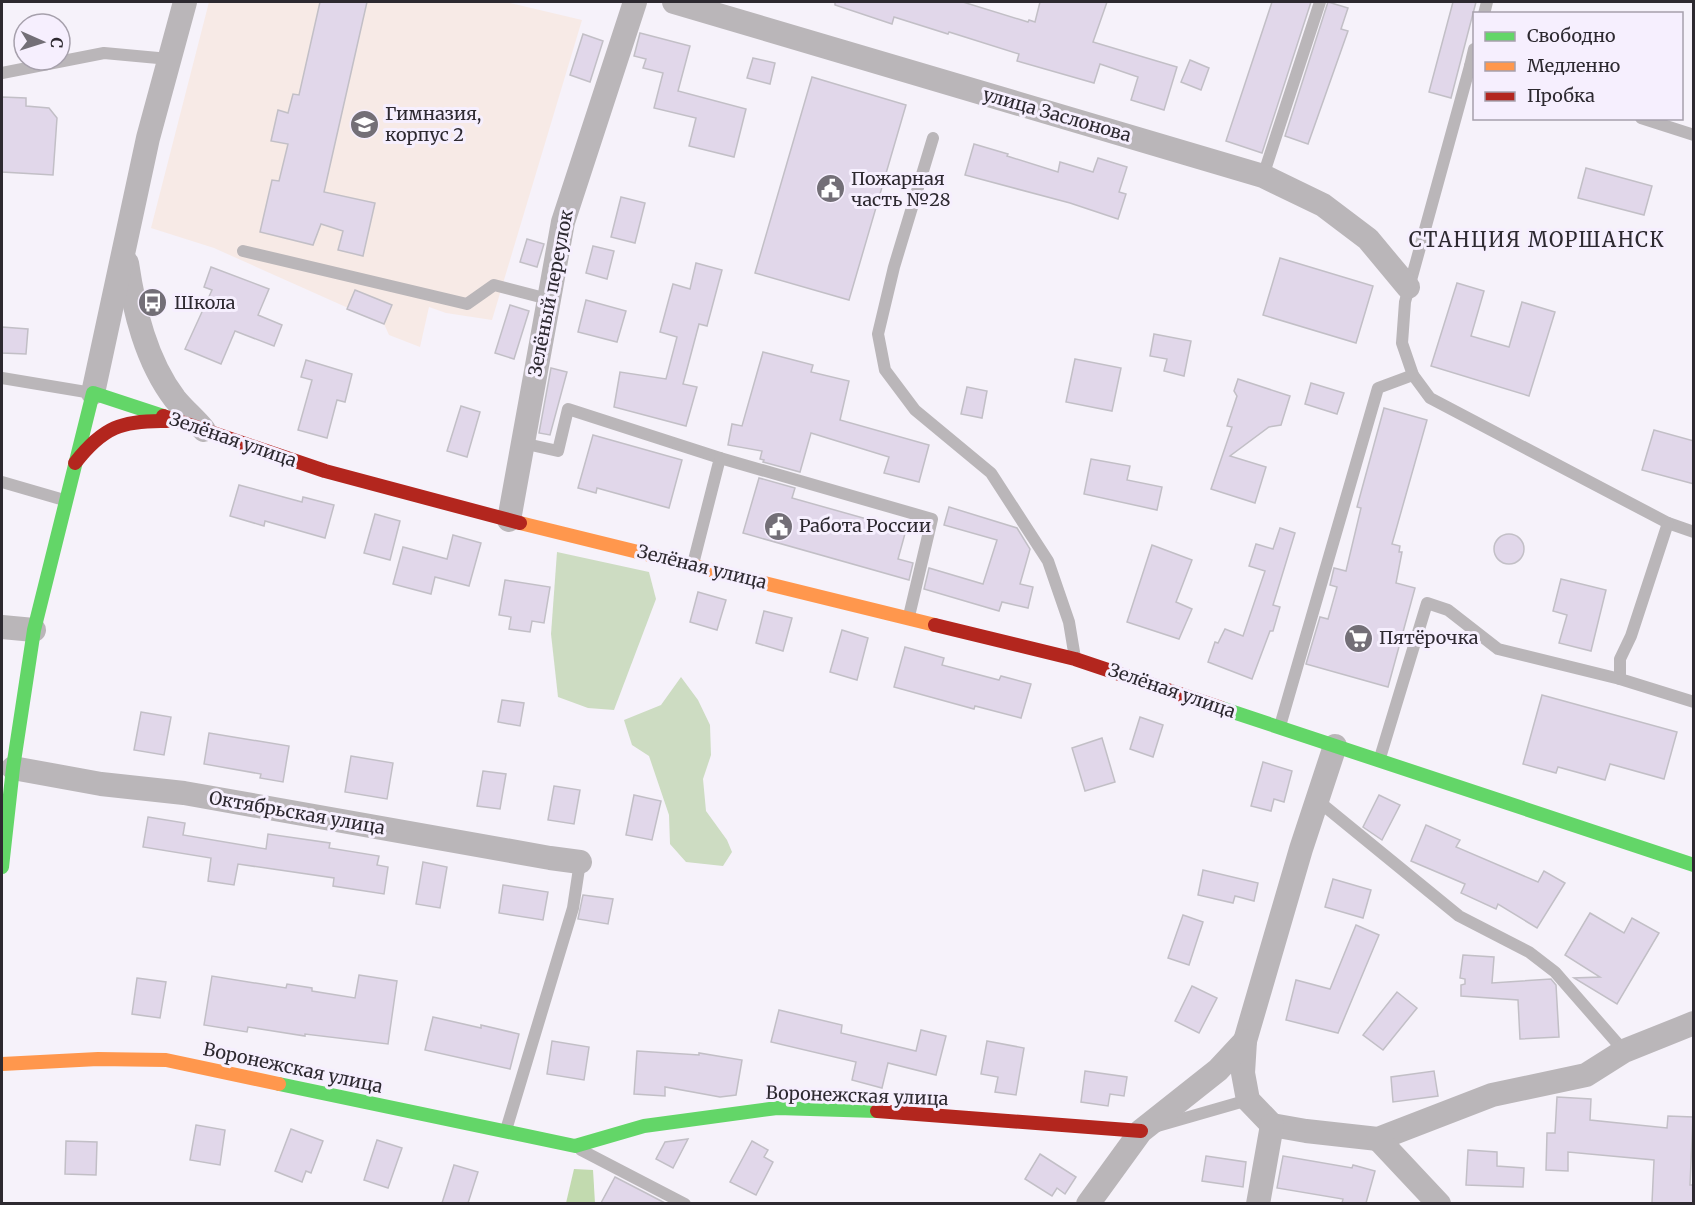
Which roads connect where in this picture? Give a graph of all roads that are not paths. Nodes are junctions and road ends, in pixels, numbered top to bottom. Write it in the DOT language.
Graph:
graph roads {
  1 [pos="185,2"];
  2 [pos="635,2"];
  3 [pos="674,2"];
  4 [pos="1320,2"];
  5 [pos="169,59"];
  6 [pos="1472,66"];
  7 [pos="2,73"];
  8 [pos="1647,120"];
  9 [pos="1694,135"];
  10 [pos="933,138"];
  11 [pos="1263,176"];
  12 [pos="125,249"];
  13 [pos="243,251"];
  14 [pos="1408,287"];
  15 [pos="548,299"];
  16 [pos="1413,375"];
  17 [pos="2,378"];
  18 [pos="93,393"];
  19 [pos="180,422"];
  20 [pos="205,431"];
  21 [pos="522,443"];
  22 [pos="720,458"];
  23 [pos="75,463"];
  24 [pos="2,482"];
  25 [pos="65,501"];
  26 [pos="509,520"];
  27 [pos="1668,523"];
  28 [pos="1694,532"];
  29 [pos="693,564"];
  30 [pos="908,617"];
  31 [pos="2,627"];
  32 [pos="34,630"];
  33 [pos="1075,659"];
  34 [pos="1620,679"];
  35 [pos="1694,702"];
  36 [pos="1280,727"];
  37 [pos="1335,746"];
  38 [pos="1379,762"];
  39 [pos="13,768"];
  40 [pos="1317,800"];
  41 [pos="580,862"];
  42 [pos="1694,865"];
  43 [pos="2,867"];
  44 [pos="1694,1023"];
  45 [pos="1245,1041"];
  46 [pos="1624,1051"];
  47 [pos="2,1064"];
  48 [pos="1248,1100"];
  49 [pos="1272,1125"];
  50 [pos="506,1131"];
  51 [pos="1141,1131"];
  52 [pos="1378,1139"];
  53 [pos="575,1146"];
  54 [pos="685,1203"];
  55 [pos="1088,1203"];
  56 [pos="1258,1203"];
  57 [pos="1439,1203"];
  1 -- 5 [label="street"];
  2 -- 15 [label="street, Зелёный переулок"];
  3 -- 11 [label="street, улица Заслонова"];
  4 -- 11 [label="lane"];
  5 -- 7 [label="lane"];
  5 -- 12 [label="street"];
  6 -- 14 [label="lane"];
  8 -- 9 [label="lane"];
  10 -- 33 [label="lane"];
  11 -- 14 [label="street, улица Заслонова"];
  12 -- 18 [label="street"];
  12 -- 20 [label="street"];
  13 -- 15 [label="lane"];
  14 -- 16 [label="lane"];
  15 -- 21 [label="street, Зелёный переулок"];
  16 -- 27 [label="lane"];
  16 -- 36 [label="lane"];
  17 -- 18 [label="lane"];
  18 -- 19 [label="street, Зелёная улица"];
  18 -- 23 [label="street"];
  19 -- 20 [label="street, Зелёная улица"];
  19 -- 23 [label="street"];
  20 -- 26 [label="street, Зелёная улица"];
  21 -- 22 [label="lane"];
  21 -- 26 [label="street, Зелёный переулок"];
  22 -- 29 [label="lane"];
  22 -- 30 [label="lane"];
  23 -- 25 [label="street"];
  24 -- 25 [label="lane"];
  25 -- 32 [label="street"];
  26 -- 29 [label="street, Зелёная улица"];
  27 -- 28 [label="lane"];
  27 -- 34 [label="lane"];
  29 -- 30 [label="street, Зелёная улица"];
  30 -- 33 [label="street, Зелёная улица"];
  31 -- 32 [label="street"];
  32 -- 39 [label="street"];
  33 -- 36 [label="street, Зелёная улица"];
  34 -- 35 [label="lane"];
  34 -- 38 [label="lane"];
  36 -- 37 [label="street, Зелёная улица"];
  37 -- 38 [label="street, Зелёная улица"];
  37 -- 40 [label="street"];
  38 -- 42 [label="street, Зелёная улица"];
  39 -- 41 [label="street, Октябрьская улица"];
  39 -- 43 [label="street"];
  40 -- 45 [label="street"];
  40 -- 46 [label="lane"];
  41 -- 50 [label="lane"];
  44 -- 46 [label="street"];
  45 -- 48 [label="street"];
  45 -- 51 [label="street"];
  46 -- 52 [label="street"];
  47 -- 50 [label="street, Воронежская улица"];
  48 -- 49 [label="street"];
  48 -- 51 [label="lane"];
  49 -- 52 [label="street"];
  49 -- 56 [label="street"];
  50 -- 53 [label="street, Воронежская улица"];
  51 -- 53 [label="street, Воронежская улица"];
  51 -- 55 [label="street"];
  52 -- 57 [label="street"];
  53 -- 54 [label="lane, Воронежская улица"];
}
